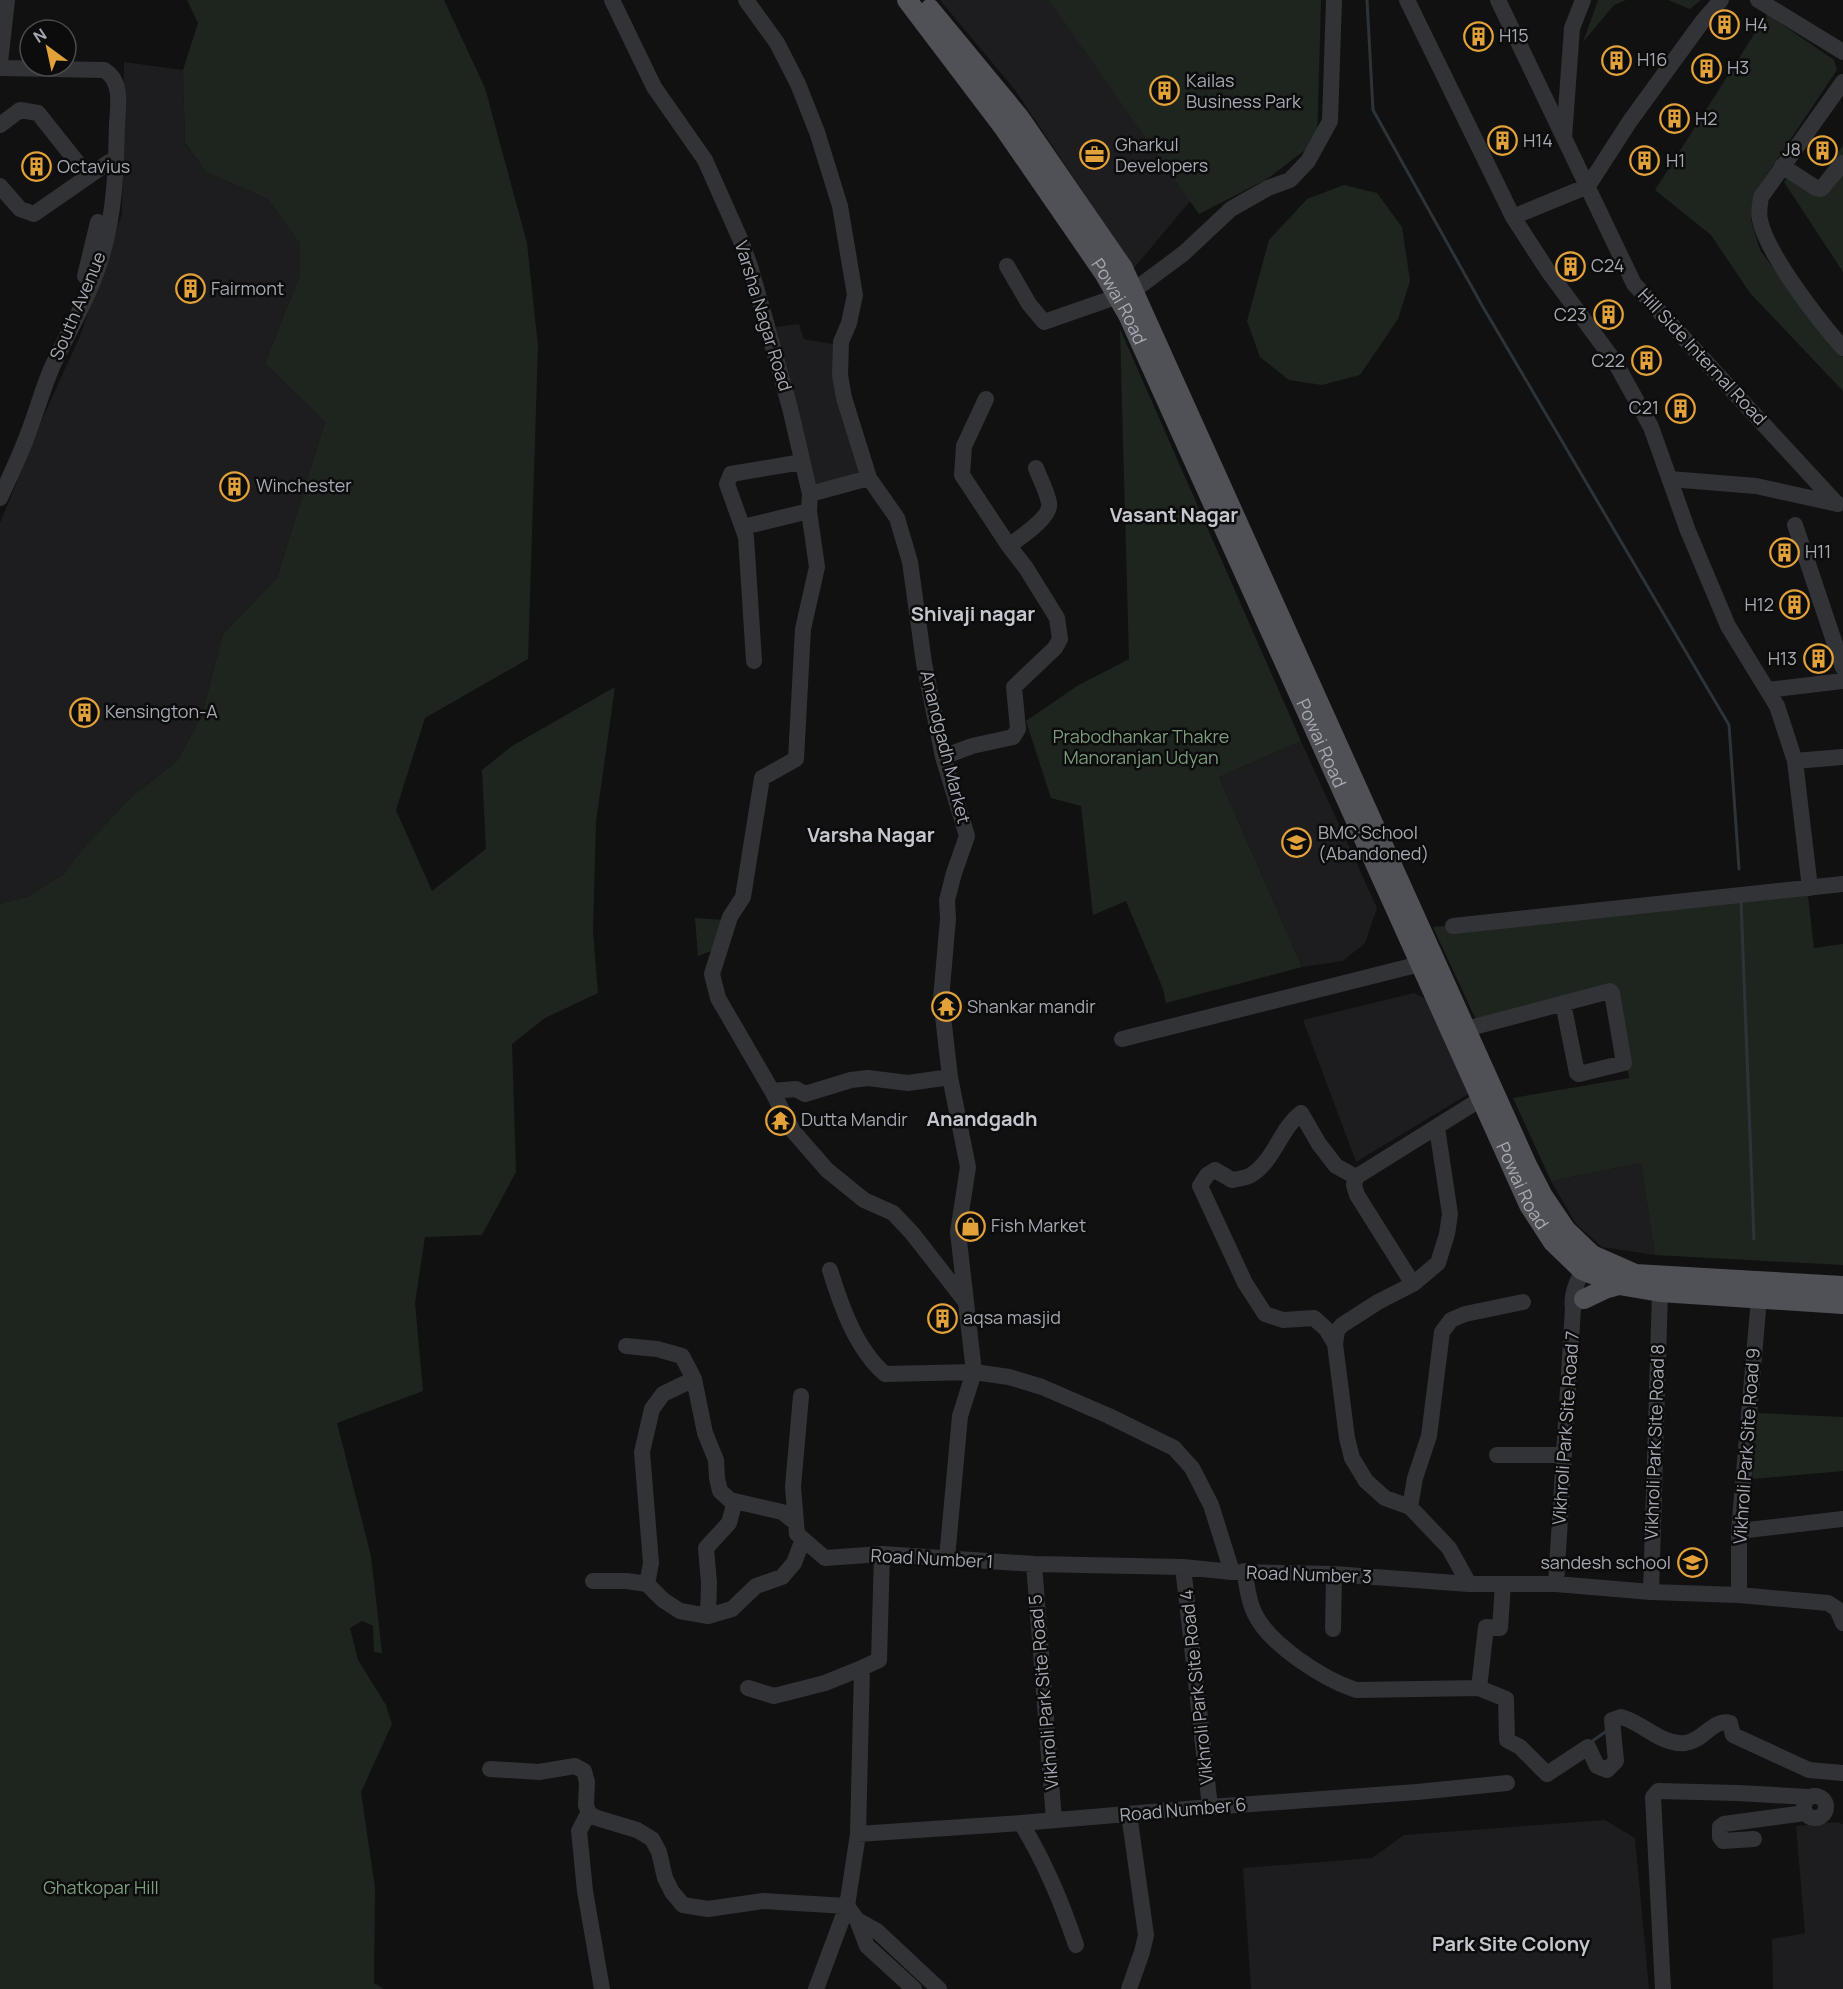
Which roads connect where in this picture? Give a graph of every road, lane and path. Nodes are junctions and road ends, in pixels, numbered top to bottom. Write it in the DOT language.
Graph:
graph roads {
  1 [pos="7,0"];
  2 [pos="612,0"];
  3 [pos="746,0"];
  4 [pos="907,0"];
  5 [pos="923,0"];
  6 [pos="1334,0"];
  7 [pos="1407,0"];
  8 [pos="1498,0"];
  9 [pos="1583,0"];
  10 [pos="1721,0"];
  11 [pos="1758,0"];
  12 [pos="1843,52"];
  13 [pos="0,62"];
  14 [pos="0,68"];
  15 [pos="0,75"];
  16 [pos="1843,82"];
  17 [pos="0,125"];
  18 [pos="1564,138"];
  19 [pos="109,162"];
  20 [pos="1843,163"];
  21 [pos="1780,170"];
  22 [pos="88,176"];
  23 [pos="1843,176"];
  24 [pos="0,186"];
  25 [pos="1588,186"];
  26 [pos="1513,217"];
  27 [pos="1007,266"];
  28 [pos="1126,294"];
  29 [pos="1843,348"];
  30 [pos="986,399"];
  31 [pos="802,462"];
  32 [pos="1036,468"];
  33 [pos="869,478"];
  34 [pos="1670,479"];
  35 [pos="0,482"];
  36 [pos="810,494"];
  37 [pos="0,498"];
  38 [pos="1840,504"];
  39 [pos="809,511"];
  40 [pos="1794,525"];
  41 [pos="743,527"];
  42 [pos="1009,546"];
  43 [pos="754,661"];
  44 [pos="1843,668"];
  45 [pos="1843,681"];
  46 [pos="1767,690"];
  47 [pos="943,757"];
  48 [pos="1843,758"];
  49 [pos="1795,761"];
  50 [pos="1843,884"];
  51 [pos="1810,888"];
  52 [pos="1453,926"];
  53 [pos="1428,962"];
  54 [pos="1563,1003"];
  55 [pos="1466,1029"];
  56 [pos="1122,1039"];
  57 [pos="950,1077"];
  58 [pos="772,1091"];
  59 [pos="1481,1099"];
  60 [pos="1437,1128"];
  61 [pos="1356,1177"];
  62 [pos="1594,1266"];
  63 [pos="830,1270"];
  64 [pos="1413,1284"];
  65 [pos="1619,1285"];
  66 [pos="1843,1286"];
  67 [pos="1660,1292"];
  68 [pos="1760,1298"];
  69 [pos="965,1301"];
  70 [pos="1523,1302"];
  71 [pos="1579,1303"];
  72 [pos="1843,1304"];
  73 [pos="1335,1344"];
  74 [pos="626,1346"];
  75 [pos="974,1371"];
  76 [pos="694,1379"];
  77 [pos="801,1396"];
  78 [pos="1497,1455"];
  79 [pos="1563,1455"];
  80 [pos="735,1501"];
  81 [pos="1410,1507"];
  82 [pos="1843,1519"];
  83 [pos="796,1523"];
  84 [pos="1739,1530"];
  85 [pos="803,1539"];
  86 [pos="882,1554"];
  87 [pos="946,1558"];
  88 [pos="1034,1564"];
  89 [pos="1183,1567"];
  90 [pos="1238,1572"];
  91 [pos="1334,1574"];
  92 [pos="593,1581"];
  93 [pos="647,1584"];
  94 [pos="1469,1584"];
  95 [pos="1503,1584"];
  96 [pos="1556,1584"];
  97 [pos="1651,1592"];
  98 [pos="1739,1595"];
  99 [pos="708,1616"];
  100 [pos="1843,1623"];
  101 [pos="1333,1629"];
  102 [pos="862,1668"];
  103 [pos="748,1688"];
  104 [pos="1479,1688"];
  105 [pos="490,1769"];
  106 [pos="1843,1773"];
  107 [pos="1507,1783"];
  108 [pos="1813,1804"];
  109 [pos="1210,1807"];
  110 [pos="1843,1809"];
  111 [pos="589,1812"];
  112 [pos="1129,1814"];
  113 [pos="1054,1820"];
  114 [pos="1022,1823"];
  115 [pos="858,1834"];
  116 [pos="1754,1839"];
  117 [pos="847,1906"];
  118 [pos="857,1920"];
  119 [pos="1076,1946"];
  120 [pos="911,1961"];
  121 [pos="897,1974"];
  122 [pos="602,1989"];
  123 [pos="816,1989"];
  124 [pos="914,1989"];
  125 [pos="939,1989"];
  126 [pos="1129,1989"];
  127 [pos="1663,1989"];
  1 -- 13 [label="street"];
  2 -- 31 [label="street, Varsha Nagar Road"];
  3 -- 33 [label="street, Anandgadh Market"];
  4 -- 28 [label="main road, Powai Road"];
  5 -- 28 [label="main road, Powai Road"];
  6 -- 28 [label="street"];
  7 -- 26 [label="street"];
  8 -- 18 [label="street, Hill Side Internal Road"];
  9 -- 18 [label="street"];
  10 -- 25 [label="street"];
  11 -- 12 [label="street"];
  14 -- 37 [label="street, South Avenue"];
  15 -- 19 [label="street"];
  16 -- 21 [label="street"];
  17 -- 22 [label="street"];
  18 -- 25 [label="street, Hill Side Internal Road"];
  19 -- 22 [label="street"];
  19 -- 35 [label="street"];
  20 -- 21 [label="street"];
  21 -- 23 [label="street"];
  21 -- 29 [label="street"];
  22 -- 24 [label="street"];
  25 -- 26 [label="street"];
  25 -- 38 [label="street, Hill Side Internal Road"];
  26 -- 34 [label="street"];
  27 -- 28 [label="street"];
  28 -- 53 [label="main road, Powai Road"];
  30 -- 42 [label="street"];
  31 -- 36 [label="street, Varsha Nagar Road"];
  31 -- 41 [label="street"];
  32 -- 42 [label="street"];
  33 -- 36 [label="street"];
  33 -- 47 [label="street, Anandgadh Market"];
  34 -- 38 [label="street"];
  34 -- 46 [label="street"];
  36 -- 39 [label="street, Varsha Nagar Road"];
  39 -- 41 [label="street"];
  39 -- 58 [label="street, Varsha Nagar Road"];
  40 -- 44 [label="street"];
  41 -- 43 [label="street"];
  42 -- 47 [label="street"];
  45 -- 46 [label="street"];
  46 -- 49 [label="street"];
  47 -- 57 [label="street, Anandgadh Market"];
  48 -- 49 [label="street"];
  49 -- 51 [label="street"];
  50 -- 51 [label="street"];
  51 -- 52 [label="street"];
  53 -- 55 [label="main road, Powai Road"];
  53 -- 56 [label="street"];
  53 -- 59 [label="main road, Powai Road"];
  54 -- 54 [label="street"];
  54 -- 55 [label="street"];
  55 -- 62 [label="main road, Powai Road"];
  57 -- 58 [label="street"];
  57 -- 69 [label="street, Anandgadh Market"];
  58 -- 69 [label="street"];
  59 -- 60 [label="street"];
  59 -- 62 [label="main road, Powai Road"];
  60 -- 61 [label="street"];
  60 -- 64 [label="street"];
  61 -- 64 [label="street"];
  61 -- 73 [label="street"];
  62 -- 65 [label="main road, Powai Road"];
  62 -- 66 [label="main road, Powai Road"];
  62 -- 71 [label="street, Vikhroli Park Site Road 7"];
  63 -- 75 [label="street, Road Number 3"];
  64 -- 73 [label="street"];
  65 -- 67 [label="main road, Powai Road"];
  65 -- 71 [label="main road"];
  67 -- 68 [label="main road, Powai Road"];
  67 -- 97 [label="street, Vikhroli Park Site Road 8"];
  68 -- 72 [label="main road, Powai Road"];
  68 -- 84 [label="street, Vikhroli Park Site Road 9"];
  69 -- 75 [label="street, Anandgadh Market"];
  70 -- 81 [label="street"];
  71 -- 79 [label="street, Vikhroli Park Site Road 7"];
  73 -- 81 [label="street"];
  74 -- 76 [label="street"];
  75 -- 87 [label="street, Anandgadh Market"];
  75 -- 90 [label="street, Road Number 3"];
  76 -- 80 [label="street"];
  76 -- 93 [label="street"];
  77 -- 83 [label="street, Road Number 1"];
  78 -- 79 [label="street"];
  79 -- 96 [label="street, Vikhroli Park Site Road 7"];
  80 -- 83 [label="street"];
  80 -- 99 [label="street"];
  81 -- 94 [label="street"];
  82 -- 84 [label="street"];
  83 -- 85 [label="street, Road Number 1"];
  84 -- 98 [label="street, Vikhroli Park Site Road 9"];
  85 -- 86 [label="street, Road Number 1"];
  85 -- 99 [label="street"];
  86 -- 87 [label="street, Road Number 1"];
  86 -- 102 [label="street"];
  87 -- 88 [label="street, Road Number 1"];
  88 -- 89 [label="street, Road Number 1"];
  88 -- 113 [label="street, Vikhroli Park Site Road 5"];
  89 -- 90 [label="street, Road Number 1"];
  89 -- 109 [label="street, Vikhroli Park Site Road 4"];
  90 -- 91 [label="street, Road Number 3"];
  90 -- 104 [label="street"];
  91 -- 94 [label="street, Road Number 3"];
  91 -- 101 [label="street"];
  92 -- 93 [label="street"];
  93 -- 99 [label="street"];
  94 -- 95 [label="street, Road Number 3"];
  95 -- 96 [label="street, Road Number 3"];
  95 -- 104 [label="street"];
  96 -- 97 [label="street, Road Number 3"];
  97 -- 98 [label="street, Road Number 3"];
  98 -- 100 [label="street, Road Number 3"];
  102 -- 103 [label="street"];
  102 -- 115 [label="street"];
  104 -- 106 [label="street"];
  105 -- 111 [label="street"];
  107 -- 109 [label="street, Road Number 6"];
  108 -- 110 [label="street"];
  108 -- 116 [label="street"];
  108 -- 127 [label="street"];
  109 -- 112 [label="street, Road Number 6"];
  111 -- 117 [label="street"];
  111 -- 122 [label="street"];
  112 -- 113 [label="street, Road Number 6"];
  112 -- 126 [label="street"];
  113 -- 114 [label="street, Road Number 6"];
  114 -- 115 [label="street, Road Number 6"];
  114 -- 119 [label="street"];
  115 -- 117 [label="street"];
  117 -- 118 [label="street"];
  117 -- 123 [label="street"];
  118 -- 120 [label="street"];
  118 -- 121 [label="street"];
  120 -- 121 [label="street"];
  120 -- 125 [label="street"];
  121 -- 124 [label="street"];
}
